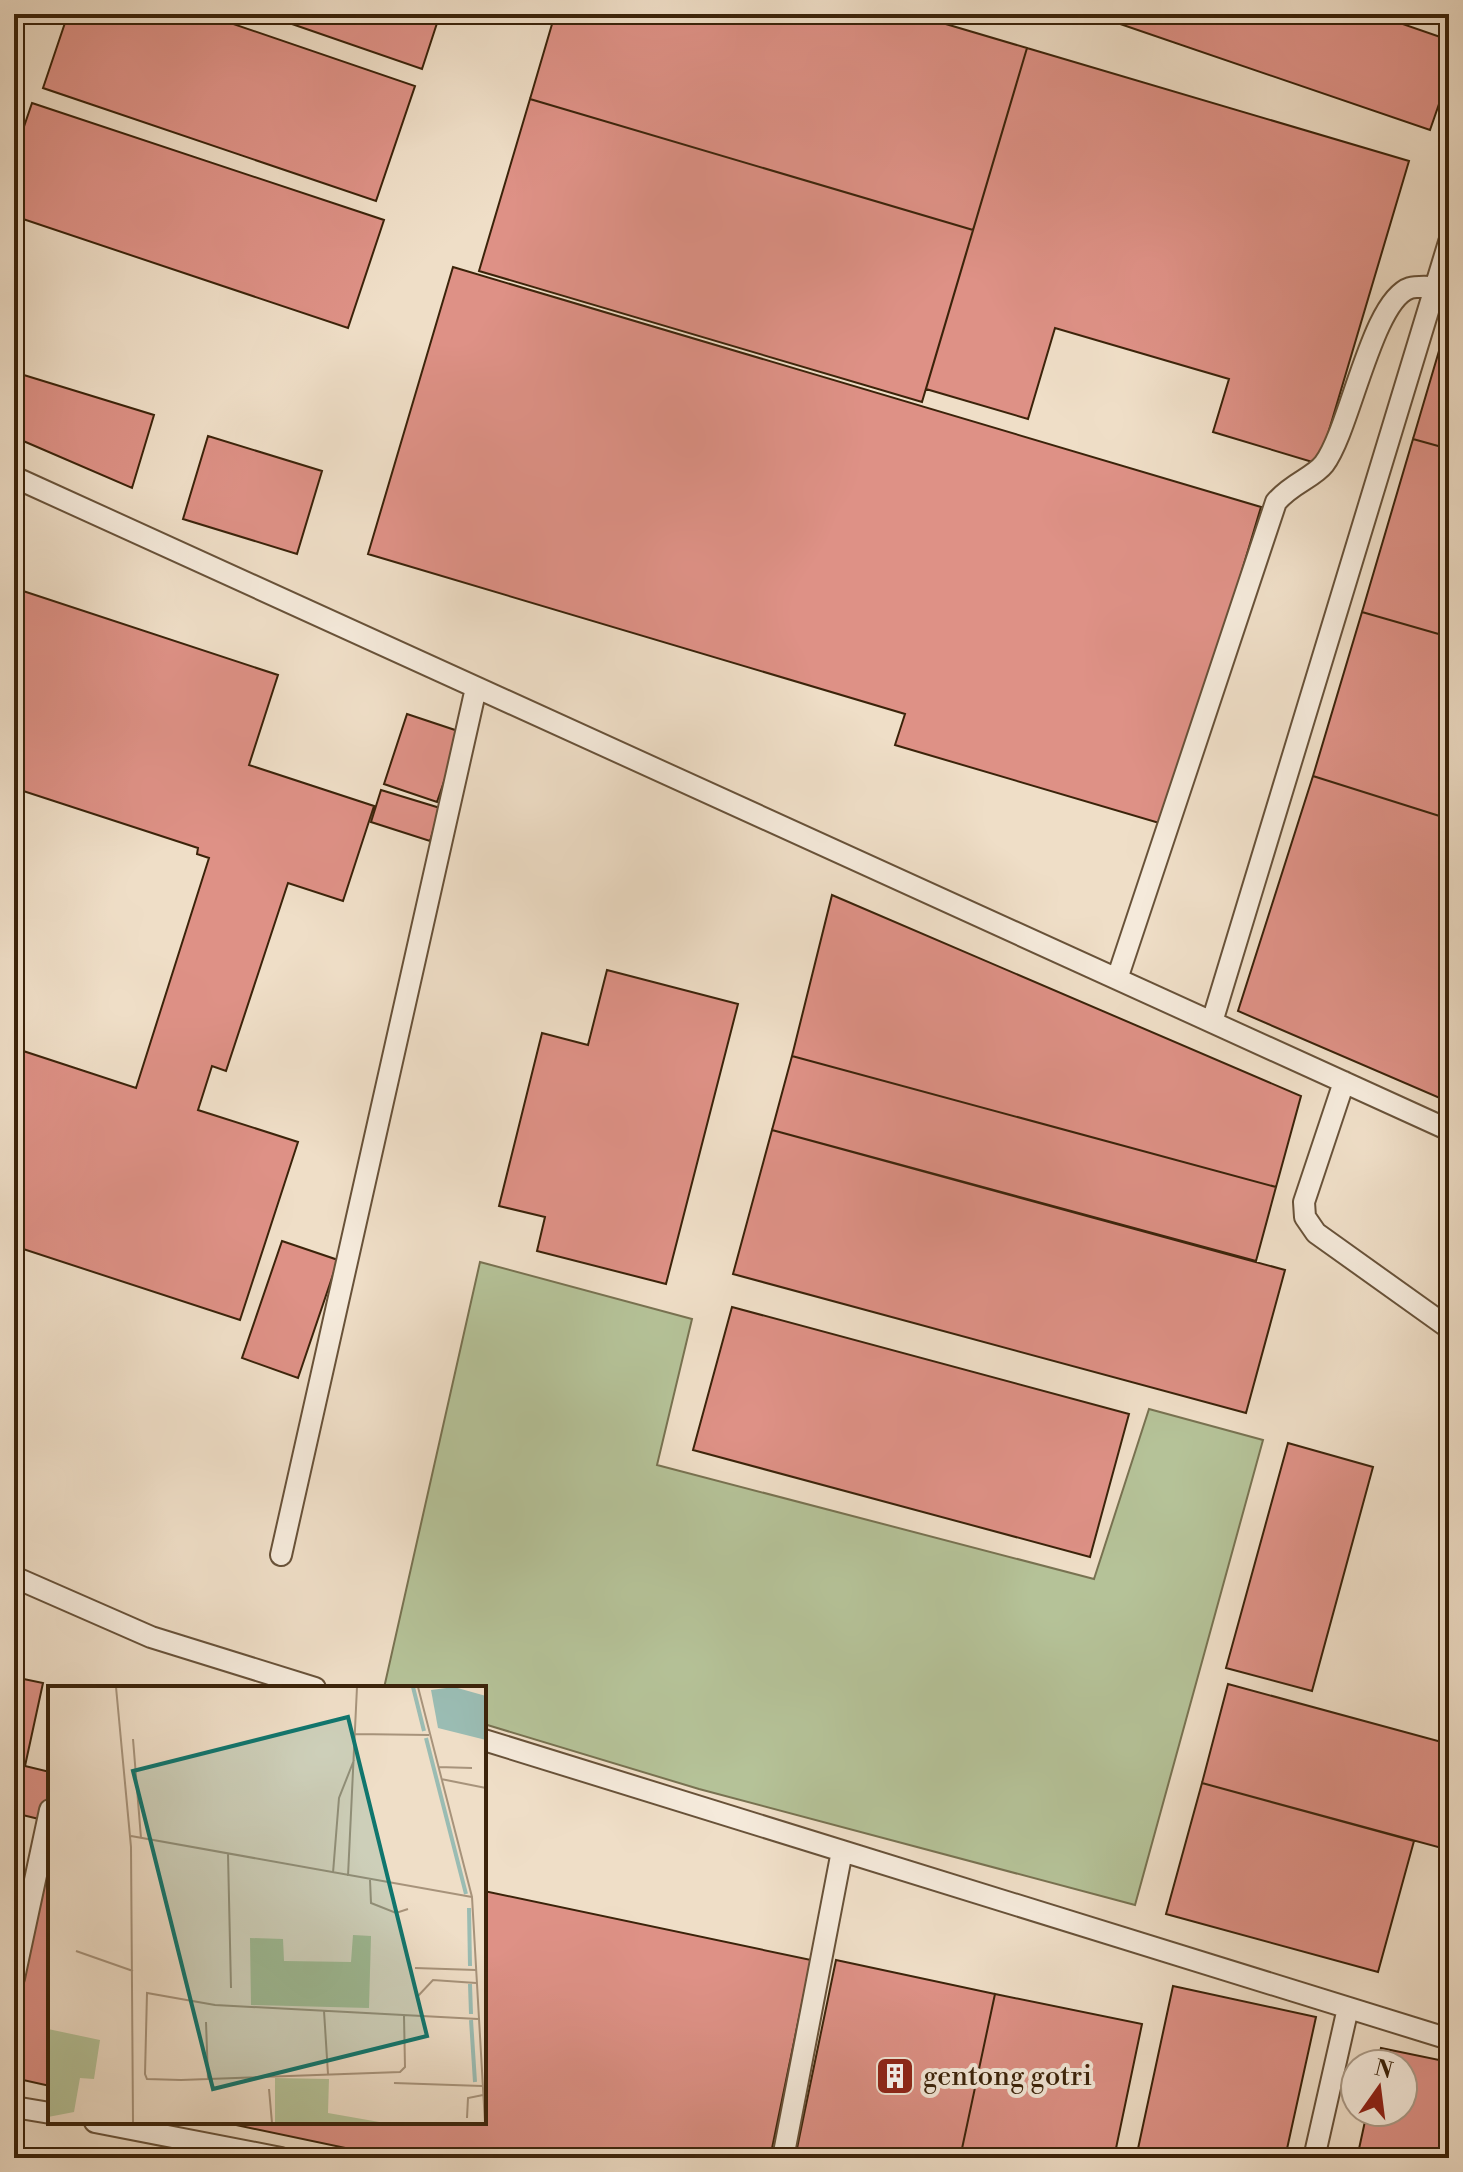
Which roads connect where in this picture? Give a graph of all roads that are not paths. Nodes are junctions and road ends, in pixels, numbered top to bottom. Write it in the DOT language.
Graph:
graph roads {
  1 [pos="1449,242"];
  2 [pos="1435,287"];
  3 [pos="14,477"];
  4 [pos="476,688"];
  5 [pos="1117,979"];
  6 [pos="1212,1022"];
  7 [pos="1344,1082"];
  8 [pos="1449,1130"];
  9 [pos="1449,1328"];
  10 [pos="281,1555"];
  11 [pos="14,1577"];
  12 [pos="309,1686"];
  13 [pos="486,1741"];
  14 [pos="48,1819"];
  15 [pos="842,1851"];
  16 [pos="14,1978"];
  17 [pos="1348,2008"];
  18 [pos="1449,2039"];
  19 [pos="14,2107"];
  20 [pos="48,2113"];
  21 [pos="105,2124"];
  22 [pos="281,2158"];
  23 [pos="783,2158"];
  24 [pos="1314,2158"];
  1 -- 2 [label="lane"];
  2 -- 5 [label="lane"];
  2 -- 6 [label="lane"];
  3 -- 4 [label="lane"];
  4 -- 5 [label="lane"];
  4 -- 10 [label="lane"];
  5 -- 6 [label="lane"];
  6 -- 7 [label="lane"];
  7 -- 8 [label="lane"];
  7 -- 9 [label="lane"];
  11 -- 12 [label="lane"];
  13 -- 15 [label="lane"];
  14 -- 16 [label="lane"];
  15 -- 17 [label="lane"];
  15 -- 23 [label="lane"];
  17 -- 18 [label="lane"];
  17 -- 24 [label="lane"];
  19 -- 20 [label="lane"];
  21 -- 22 [label="lane"];
}
